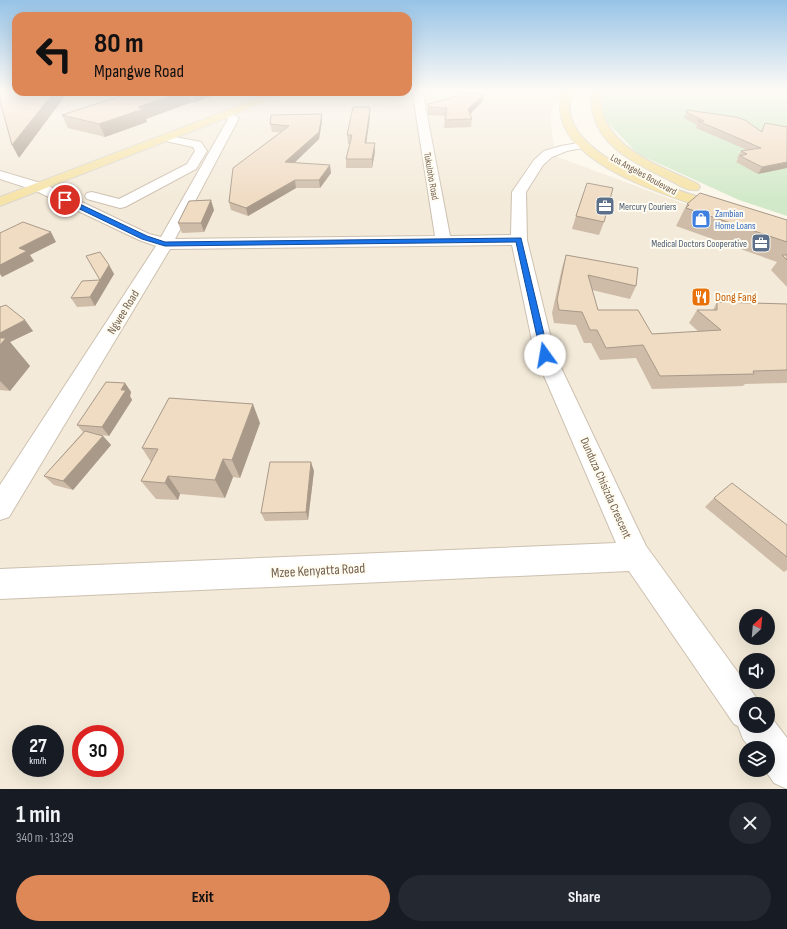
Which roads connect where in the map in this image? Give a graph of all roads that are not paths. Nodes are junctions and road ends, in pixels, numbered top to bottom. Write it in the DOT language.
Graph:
graph roads {
  1 [pos="203,126"];
  2 [pos="229,126"];
  3 [pos="423,126"];
  4 [pos="571,126"];
  5 [pos="580,126"];
  6 [pos="603,126"];
  7 [pos="596,137"];
  8 [pos="220,142"];
  9 [pos="166,143"];
  10 [pos="197,144"];
  11 [pos="584,145"];
  12 [pos="0,174"];
  13 [pos="39,187"];
  14 [pos="704,192"];
  15 [pos="92,196"];
  16 [pos="685,196"];
  17 [pos="0,202"];
  18 [pos="443,240"];
  19 [pos="519,240"];
  20 [pos="165,244"];
  21 [pos="0,508"];
  22 [pos="636,556"];
  23 [pos="0,584"];
  24 [pos="739,702"];
  25 [pos="761,733"];
  26 [pos="787,770"];
  1 -- 9 [label="main road"];
  2 -- 8 [label="street, Ngwee Road"];
  3 -- 18 [label="street, Tukuloho Road"];
  4 -- 11 [label="main road, Los Angeles Boulevard"];
  5 -- 16 [label="main road, Los Angeles Boulevard"];
  6 -- 14 [label="main road, Los Angeles Boulevard"];
  7 -- 14 [label="main road, Los Angeles Boulevard"];
  8 -- 10 [label="street"];
  8 -- 20 [label="street, Ngwee Road"];
  9 -- 10 [label="street"];
  9 -- 13 [label="main road"];
  10 -- 15 [label="street"];
  11 -- 16 [label="main road, Los Angeles Boulevard"];
  11 -- 19 [label="street, Dunduza Chisizda Crescent"];
  12 -- 13 [label="street"];
  13 -- 17 [label="main road"];
  13 -- 20 [label="street"];
  14 -- 16 [label="main road, Los Angeles Boulevard"];
  18 -- 19 [label="street"];
  18 -- 20 [label="street"];
  19 -- 22 [label="street, Dunduza Chisizda Crescent"];
  20 -- 21 [label="street, Ngwee Road"];
  22 -- 23 [label="street, Mzee Kenyatta Road"];
  22 -- 24 [label="street, Dunduza Chisizda Crescent"];
  25 -- 26 [label="street"];
}
